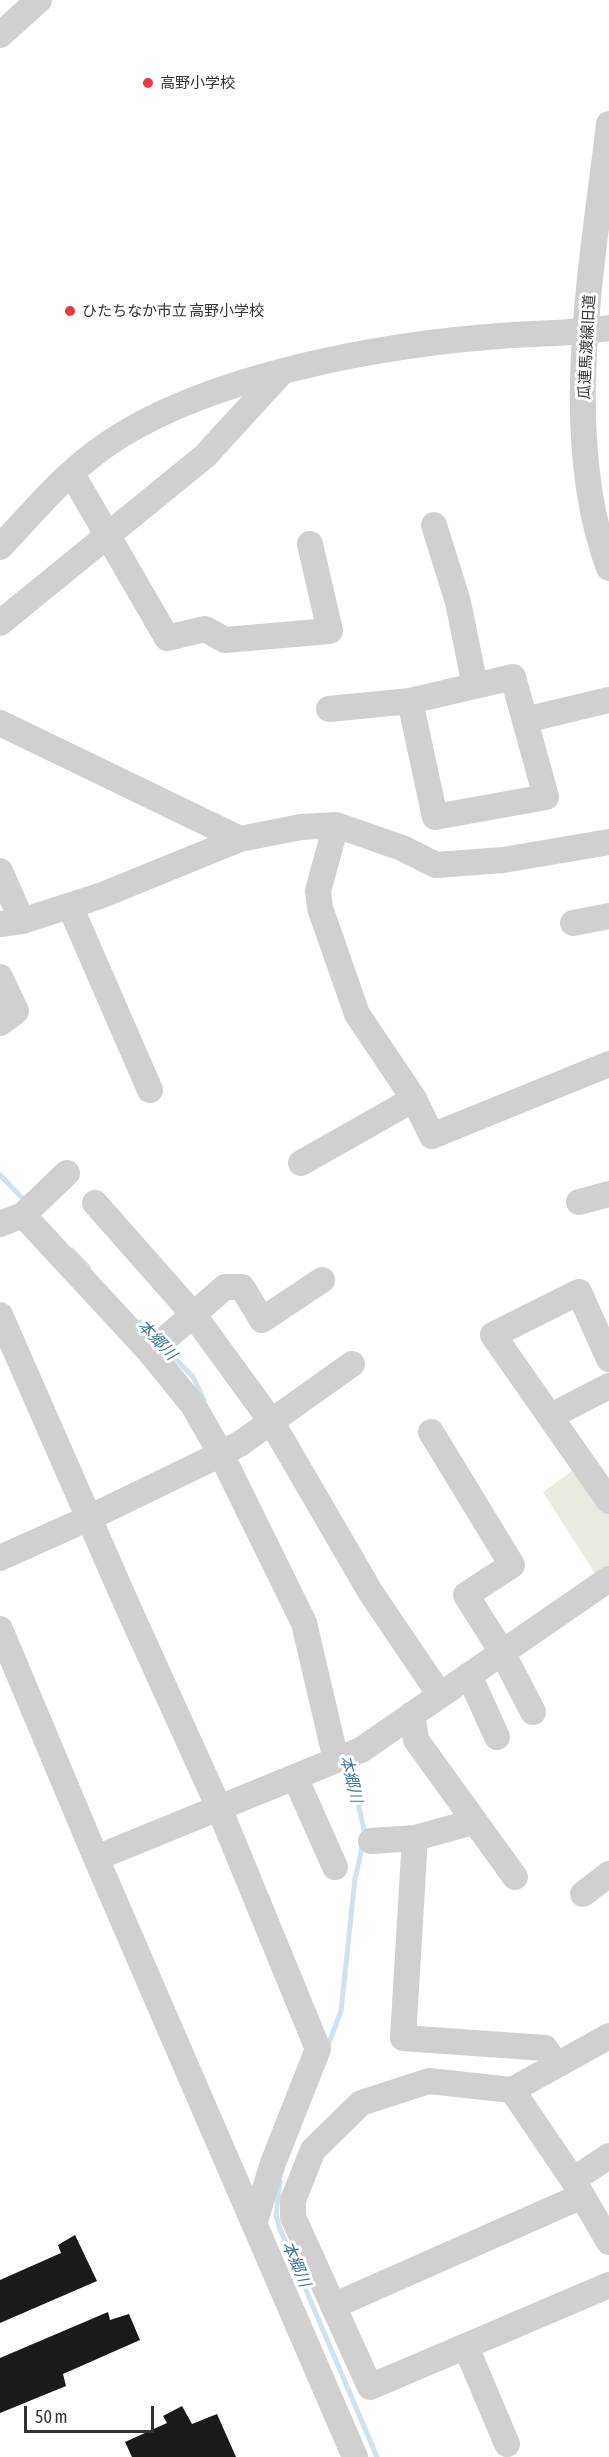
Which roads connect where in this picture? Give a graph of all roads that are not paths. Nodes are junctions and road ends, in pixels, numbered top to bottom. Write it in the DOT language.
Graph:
graph roads {
  1 [pos="39,0"];
  2 [pos="0,35"];
  3 [pos="609,124"];
  4 [pos="597,329"];
  5 [pos="281,373"];
  6 [pos="72,474"];
  7 [pos="434,525"];
  8 [pos="106,536"];
  9 [pos="310,544"];
  10 [pos="0,547"];
  11 [pos="609,568"];
  12 [pos="0,623"];
  13 [pos="475,686"];
  14 [pos="609,700"];
  15 [pos="410,701"];
  16 [pos="329,709"];
  17 [pos="525,720"];
  18 [pos="0,723"];
  19 [pos="336,825"];
  20 [pos="240,839"];
  21 [pos="609,842"];
  22 [pos="0,872"];
  23 [pos="70,906"];
  24 [pos="609,916"];
  25 [pos="11,922"];
  26 [pos="573,922"];
  27 [pos="0,977"];
  28 [pos="0,1023"];
  29 [pos="609,1064"];
  30 [pos="150,1090"];
  31 [pos="414,1099"];
  32 [pos="301,1163"];
  33 [pos="67,1173"];
  34 [pos="609,1194"];
  35 [pos="579,1202"];
  36 [pos="94,1203"];
  37 [pos="12,1220"];
  38 [pos="322,1280"];
  39 [pos="193,1314"];
  40 [pos="0,1315"];
  41 [pos="150,1352"];
  42 [pos="609,1359"];
  43 [pos="352,1364"];
  44 [pos="609,1386"];
  45 [pos="551,1416"];
  46 [pos="271,1421"];
  47 [pos="431,1432"];
  48 [pos="231,1448"];
  49 [pos="609,1501"];
  50 [pos="89,1518"];
  51 [pos="0,1558"];
  52 [pos="609,1579"];
  53 [pos="0,1629"];
  54 [pos="502,1652"];
  55 [pos="469,1675"];
  56 [pos="440,1695"];
  57 [pos="533,1712"];
  58 [pos="412,1714"];
  59 [pos="496,1737"];
  60 [pos="336,1760"];
  61 [pos="295,1777"];
  62 [pos="219,1808"];
  63 [pos="474,1822"];
  64 [pos="415,1838"];
  65 [pos="371,1841"];
  66 [pos="96,1858"];
  67 [pos="335,1867"];
  68 [pos="609,1874"];
  69 [pos="515,1877"];
  70 [pos="583,1894"];
  71 [pos="609,2036"];
  72 [pos="556,2064"];
  73 [pos="512,2090"];
  74 [pos="609,2156"];
  75 [pos="577,2188"];
  76 [pos="263,2197"];
  77 [pos="292,2200"];
  78 [pos="254,2224"];
  79 [pos="609,2242"];
  80 [pos="609,2285"];
  81 [pos="333,2306"];
  82 [pos="466,2347"];
  83 [pos="507,2444"];
  84 [pos="355,2457"];
  1 -- 2 [label="street"];
  3 -- 4 [label="street, 瓜連馬渡線旧道"];
  4 -- 5 [label="street"];
  4 -- 11 [label="street, 瓜連馬渡線旧道"];
  5 -- 6 [label="street"];
  5 -- 8 [label="street"];
  6 -- 8 [label="street"];
  6 -- 10 [label="street"];
  7 -- 13 [label="street"];
  8 -- 9 [label="street"];
  8 -- 12 [label="street"];
  13 -- 15 [label="street"];
  13 -- 17 [label="street"];
  14 -- 17 [label="street"];
  15 -- 16 [label="street"];
  15 -- 17 [label="street"];
  18 -- 20 [label="street"];
  19 -- 20 [label="street"];
  19 -- 21 [label="street"];
  19 -- 31 [label="street"];
  20 -- 23 [label="street"];
  22 -- 25 [label="street"];
  23 -- 25 [label="street"];
  23 -- 30 [label="street"];
  24 -- 26 [label="street"];
  27 -- 28 [label="street"];
  29 -- 31 [label="street"];
  31 -- 32 [label="street"];
  33 -- 37 [label="street"];
  34 -- 35 [label="street"];
  36 -- 39 [label="street"];
  37 -- 41 [label="street"];
  38 -- 39 [label="street"];
  39 -- 41 [label="street"];
  39 -- 46 [label="street"];
  40 -- 50 [label="street"];
  41 -- 48 [label="street"];
  42 -- 45 [label="street"];
  43 -- 46 [label="street"];
  44 -- 45 [label="street"];
  45 -- 49 [label="street"];
  46 -- 48 [label="street"];
  46 -- 56 [label="street"];
  47 -- 54 [label="street"];
  48 -- 50 [label="street"];
  48 -- 60 [label="street"];
  50 -- 51 [label="street"];
  50 -- 62 [label="street"];
  52 -- 54 [label="street"];
  53 -- 66 [label="street"];
  54 -- 55 [label="street"];
  54 -- 57 [label="street"];
  55 -- 56 [label="street"];
  55 -- 59 [label="street"];
  56 -- 58 [label="street"];
  58 -- 60 [label="street"];
  58 -- 63 [label="street"];
  60 -- 61 [label="street"];
  61 -- 62 [label="street"];
  61 -- 67 [label="street"];
  62 -- 66 [label="street"];
  62 -- 76 [label="street"];
  63 -- 64 [label="street"];
  63 -- 69 [label="street"];
  64 -- 65 [label="street"];
  64 -- 72 [label="street"];
  66 -- 78 [label="street"];
  68 -- 70 [label="street"];
  71 -- 72 [label="street"];
  72 -- 73 [label="street"];
  73 -- 75 [label="street"];
  73 -- 77 [label="street"];
  74 -- 75 [label="street"];
  75 -- 79 [label="street"];
  75 -- 81 [label="street"];
  76 -- 77 [label="street"];
  76 -- 78 [label="street"];
  77 -- 81 [label="street"];
  78 -- 84 [label="street"];
  80 -- 82 [label="street"];
  81 -- 82 [label="street"];
  82 -- 83 [label="street"];
}
